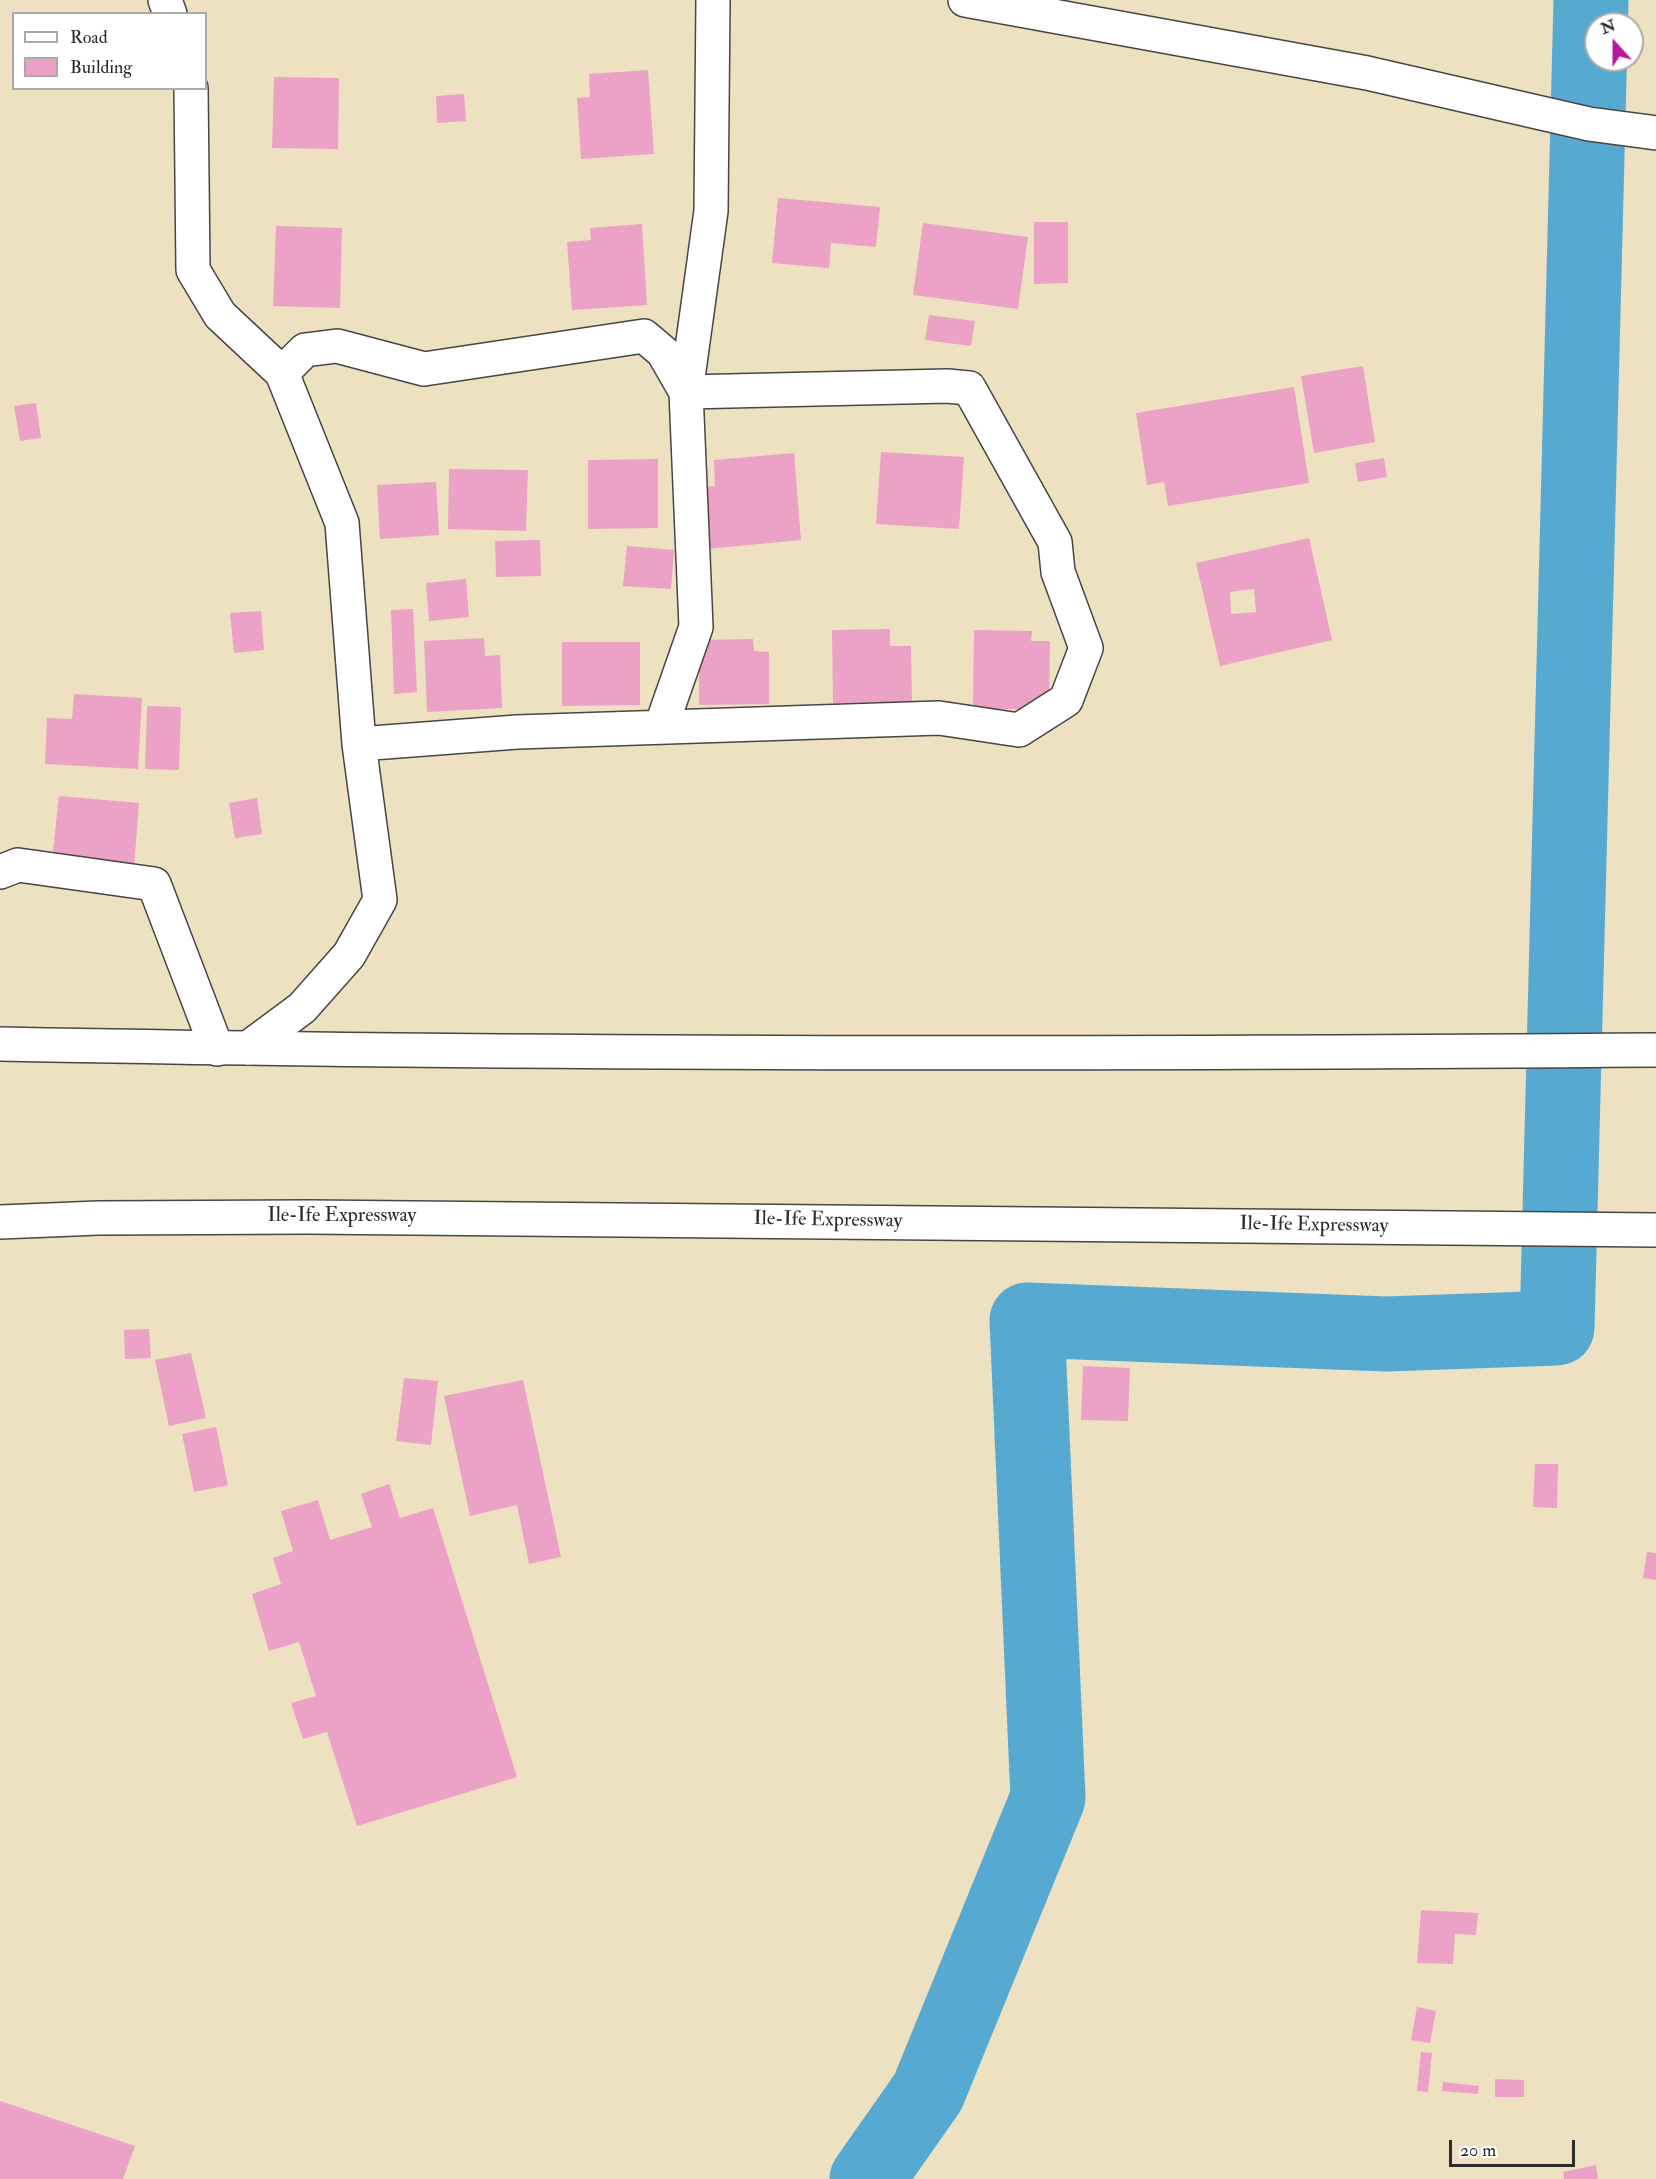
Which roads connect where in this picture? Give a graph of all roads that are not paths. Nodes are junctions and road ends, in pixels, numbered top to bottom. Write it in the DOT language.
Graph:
graph roads {
  1 [pos="713,0"];
  2 [pos="965,0"];
  3 [pos="191,90"];
  4 [pos="1656,133"];
  5 [pos="282,373"];
  6 [pos="686,392"];
  7 [pos="661,727"];
  8 [pos="359,744"];
  9 [pos="0,872"];
  10 [pos="0,1044"];
  11 [pos="233,1048"];
  12 [pos="1656,1050"];
  13 [pos="0,1222"];
  14 [pos="1656,1230"];
  1 -- 6 [label="main road"];
  2 -- 4 [label="main road"];
  3 -- 5 [label="main road"];
  5 -- 6 [label="main road"];
  5 -- 8 [label="main road"];
  6 -- 7 [label="main road"];
  6 -- 7 [label="main road"];
  7 -- 8 [label="main road"];
  8 -- 11 [label="main road"];
  9 -- 11 [label="main road"];
  10 -- 11 [label="main road"];
  11 -- 12 [label="main road"];
  13 -- 14 [label="main road, Ile-Ife Expressway"];
}
